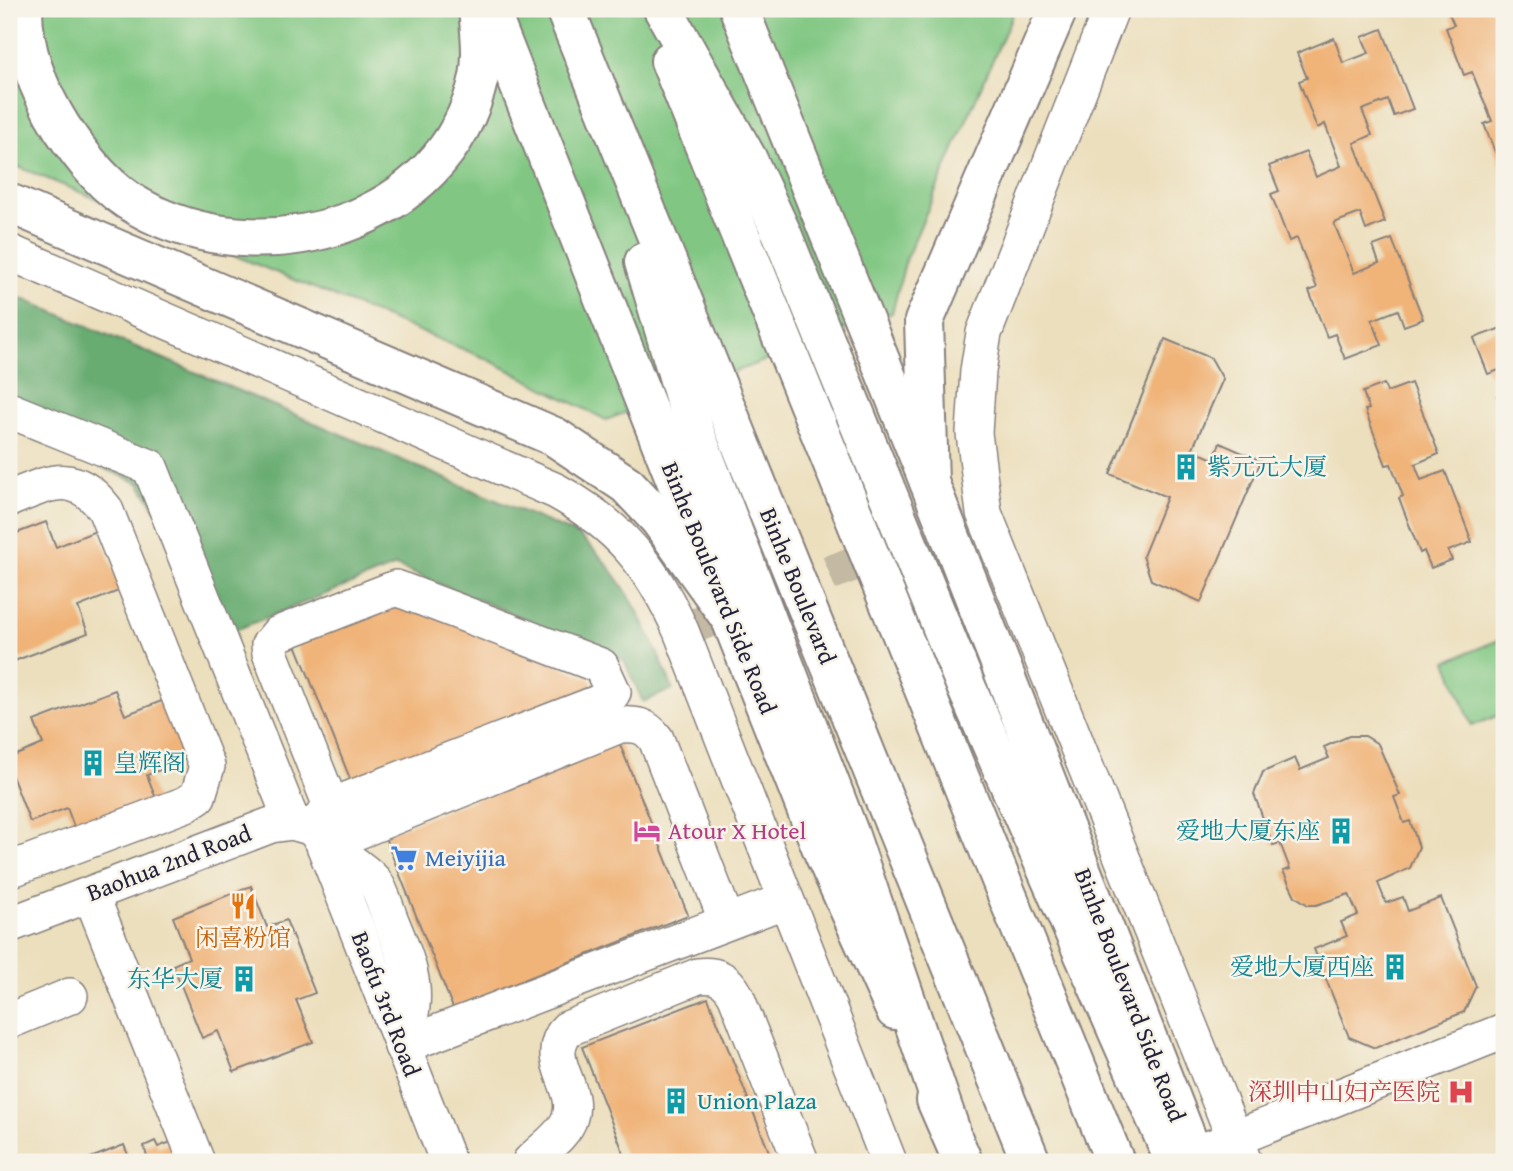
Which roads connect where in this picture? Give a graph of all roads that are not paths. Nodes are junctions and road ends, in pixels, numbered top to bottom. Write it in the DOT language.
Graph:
graph roads {
  1 [pos="23,9"];
  2 [pos="478,9"];
  3 [pos="489,9"];
  4 [pos="649,9"];
  5 [pos="663,9"];
  6 [pos="739,9"];
  7 [pos="1058,9"];
  8 [pos="1111,9"];
  9 [pos="570,22"];
  10 [pos="9,203"];
  11 [pos="9,252"];
  12 [pos="9,410"];
  13 [pos="95,445"];
  14 [pos="929,482"];
  15 [pos="79,485"];
  16 [pos="9,499"];
  17 [pos="733,622"];
  18 [pos="315,825"];
  19 [pos="9,870"];
  20 [pos="786,900"];
  21 [pos="97,911"];
  22 [pos="10,921"];
  23 [pos="727,922"];
  24 [pos="70,996"];
  25 [pos="9,1021"];
  26 [pos="1504,1031"];
  27 [pos="402,1046"];
  28 [pos="956,1145"];
  29 [pos="1240,1150"];
  30 [pos="1188,1160"];
  31 [pos="197,1162"];
  32 [pos="448,1162"];
  33 [pos="530,1162"];
  34 [pos="801,1162"];
  35 [pos="889,1162"];
  36 [pos="1031,1162"];
  37 [pos="1115,1162"];
  1 -- 2 [label="main road"];
  3 -- 17 [label="main road, Binhe Boulevard Side Road"];
  4 -- 37 [label="main road"];
  5 -- 30 [label="main road"];
  6 -- 14 [label="main road, Binhe Boulevard Side Road"];
  7 -- 14 [label="main road"];
  8 -- 29 [label="street"];
  9 -- 28 [label="main road"];
  9 -- 36 [label="main road, Binhe Boulevard"];
  10 -- 17 [label="main road"];
  11 -- 20 [label="street"];
  12 -- 13 [label="street"];
  13 -- 15 [label="street"];
  13 -- 18 [label="street"];
  14 -- 30 [label="main road, Binhe Boulevard Side Road"];
  15 -- 16 [label="street"];
  15 -- 19 [label="street"];
  17 -- 28 [label="main road, Binhe Boulevard Side Road"];
  18 -- 18 [label="street"];
  18 -- 22 [label="street, Baohua 2nd Road"];
  18 -- 23 [label="street"];
  18 -- 27 [label="street, Baofu 3rd Road"];
  20 -- 23 [label="street"];
  20 -- 35 [label="street"];
  21 -- 31 [label="street"];
  23 -- 27 [label="street"];
  24 -- 25 [label="street"];
  26 -- 29 [label="street"];
  27 -- 32 [label="street, Baofu 3rd Road"];
  29 -- 30 [label="street"];
  33 -- 34 [label="street"];
}
